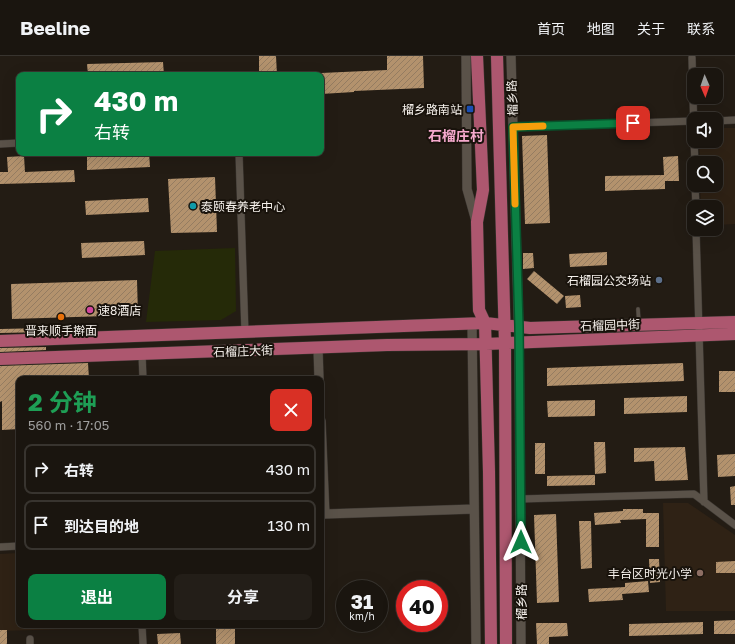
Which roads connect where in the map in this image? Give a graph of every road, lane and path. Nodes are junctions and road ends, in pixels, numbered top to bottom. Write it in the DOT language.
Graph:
graph roads {
  1 [pos="466,56"];
  2 [pos="477,56"];
  3 [pos="496,56"];
  4 [pos="511,56"];
  5 [pos="692,58"];
  6 [pos="694,112"];
  7 [pos="735,120"];
  8 [pos="687,121"];
  9 [pos="723,121"];
  10 [pos="513,127"];
  11 [pos="16,143"];
  12 [pos="0,144"];
  13 [pos="239,156"];
  14 [pos="477,222"];
  15 [pos="696,236"];
  16 [pos="638,309"];
  17 [pos="699,322"];
  18 [pos="735,322"];
  19 [pos="472,323"];
  20 [pos="485,323"];
  21 [pos="639,324"];
  22 [pos="504,325"];
  23 [pos="519,326"];
  24 [pos="245,333"];
  25 [pos="735,334"];
  26 [pos="699,335"];
  27 [pos="640,338"];
  28 [pos="0,341"];
  29 [pos="505,343"];
  30 [pos="519,343"];
  31 [pos="472,344"];
  32 [pos="486,344"];
  33 [pos="318,348"];
  34 [pos="142,354"];
  35 [pos="0,359"];
  36 [pos="143,376"];
  37 [pos="319,376"];
  38 [pos="324,491"];
  39 [pos="520,499"];
  40 [pos="704,502"];
  41 [pos="474,509"];
  42 [pos="735,525"];
  43 [pos="16,546"];
  44 [pos="0,547"];
  45 [pos="142,628"];
  46 [pos="143,644"];
  47 [pos="476,644"];
  48 [pos="491,644"];
  49 [pos="506,644"];
  50 [pos="521,644"];
  1 -- 14 [label="street"];
  2 -- 14 [label="main road"];
  3 -- 22 [label="main road, 榴乡路"];
  4 -- 10 [label="street, 榴乡路"];
  5 -- 6 [label="street"];
  7 -- 9 [label="street"];
  8 -- 10 [label="street"];
  10 -- 23 [label="street, 榴乡路"];
  11 -- 12 [label="street"];
  13 -- 24 [label="street"];
  14 -- 20 [label="main road"];
  15 -- 17 [label="street"];
  16 -- 21 [label="lane"];
  17 -- 18 [label="main road, 石榴园中街"];
  17 -- 21 [label="main road, 石榴园中街"];
  17 -- 26 [label="street"];
  19 -- 20 [label="main road, 石榴庄大街"];
  19 -- 24 [label="main road, 石榴庄大街"];
  19 -- 31 [label="street"];
  20 -- 22 [label="main road, 石榴园中街"];
  20 -- 32 [label="main road"];
  21 -- 23 [label="main road, 石榴园中街"];
  21 -- 27 [label="lane"];
  22 -- 23 [label="main road, 石榴园中街"];
  22 -- 29 [label="main road, 榴乡路"];
  23 -- 30 [label="street, 榴乡路"];
  24 -- 28 [label="main road, 石榴庄大街"];
  25 -- 26 [label="main road, 石榴园中街"];
  26 -- 27 [label="main road, 石榴园中街"];
  26 -- 40 [label="street"];
  27 -- 30 [label="main road, 石榴园中街"];
  29 -- 30 [label="main road, 石榴园中街"];
  29 -- 32 [label="main road, 石榴园中街"];
  29 -- 49 [label="main road, 榴乡路"];
  30 -- 39 [label="street, 榴乡路"];
  31 -- 32 [label="main road, 石榴庄大街"];
  31 -- 33 [label="main road, 石榴庄大街"];
  31 -- 41 [label="street"];
  32 -- 48 [label="main road"];
  33 -- 34 [label="main road, 石榴庄大街"];
  33 -- 37 [label="street"];
  34 -- 35 [label="main road, 石榴庄大街"];
  34 -- 36 [label="street"];
  38 -- 41 [label="street"];
  39 -- 40 [label="street"];
  39 -- 50 [label="street, 榴乡路"];
  40 -- 42 [label="street"];
  41 -- 47 [label="street"];
  43 -- 44 [label="street"];
  45 -- 46 [label="street"];
}
